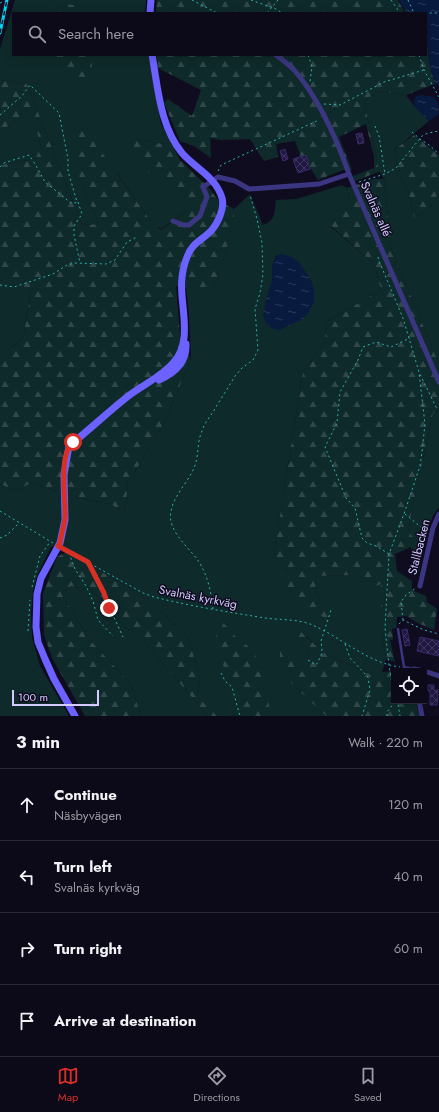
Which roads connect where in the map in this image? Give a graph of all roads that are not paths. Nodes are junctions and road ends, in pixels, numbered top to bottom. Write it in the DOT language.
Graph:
graph roads {
  1 [pos="151,0"];
  2 [pos="150,12"];
  3 [pos="152,56"];
  4 [pos="277,56"];
  5 [pos="349,174"];
  6 [pos="212,180"];
  7 [pos="173,221"];
  8 [pos="439,382"];
  9 [pos="439,514"];
  10 [pos="420,586"];
  11 [pos="398,628"];
  12 [pos="407,668"];
  13 [pos="427,672"];
  14 [pos="439,676"];
  15 [pos="420,704"];
  16 [pos="75,716"];
  17 [pos="422,716"];
  1 -- 2 [label="street"];
  3 -- 6 [label="street"];
  4 -- 5 [label="street, Svalnäs allé"];
  5 -- 6 [label="street"];
  5 -- 8 [label="street, Svalnäs allé"];
  6 -- 7 [label="street"];
  6 -- 16 [label="street"];
  9 -- 10 [label="street, Stallbacken"];
  11 -- 12 [label="lane"];
  13 -- 14 [label="street"];
  15 -- 17 [label="street"];
}
